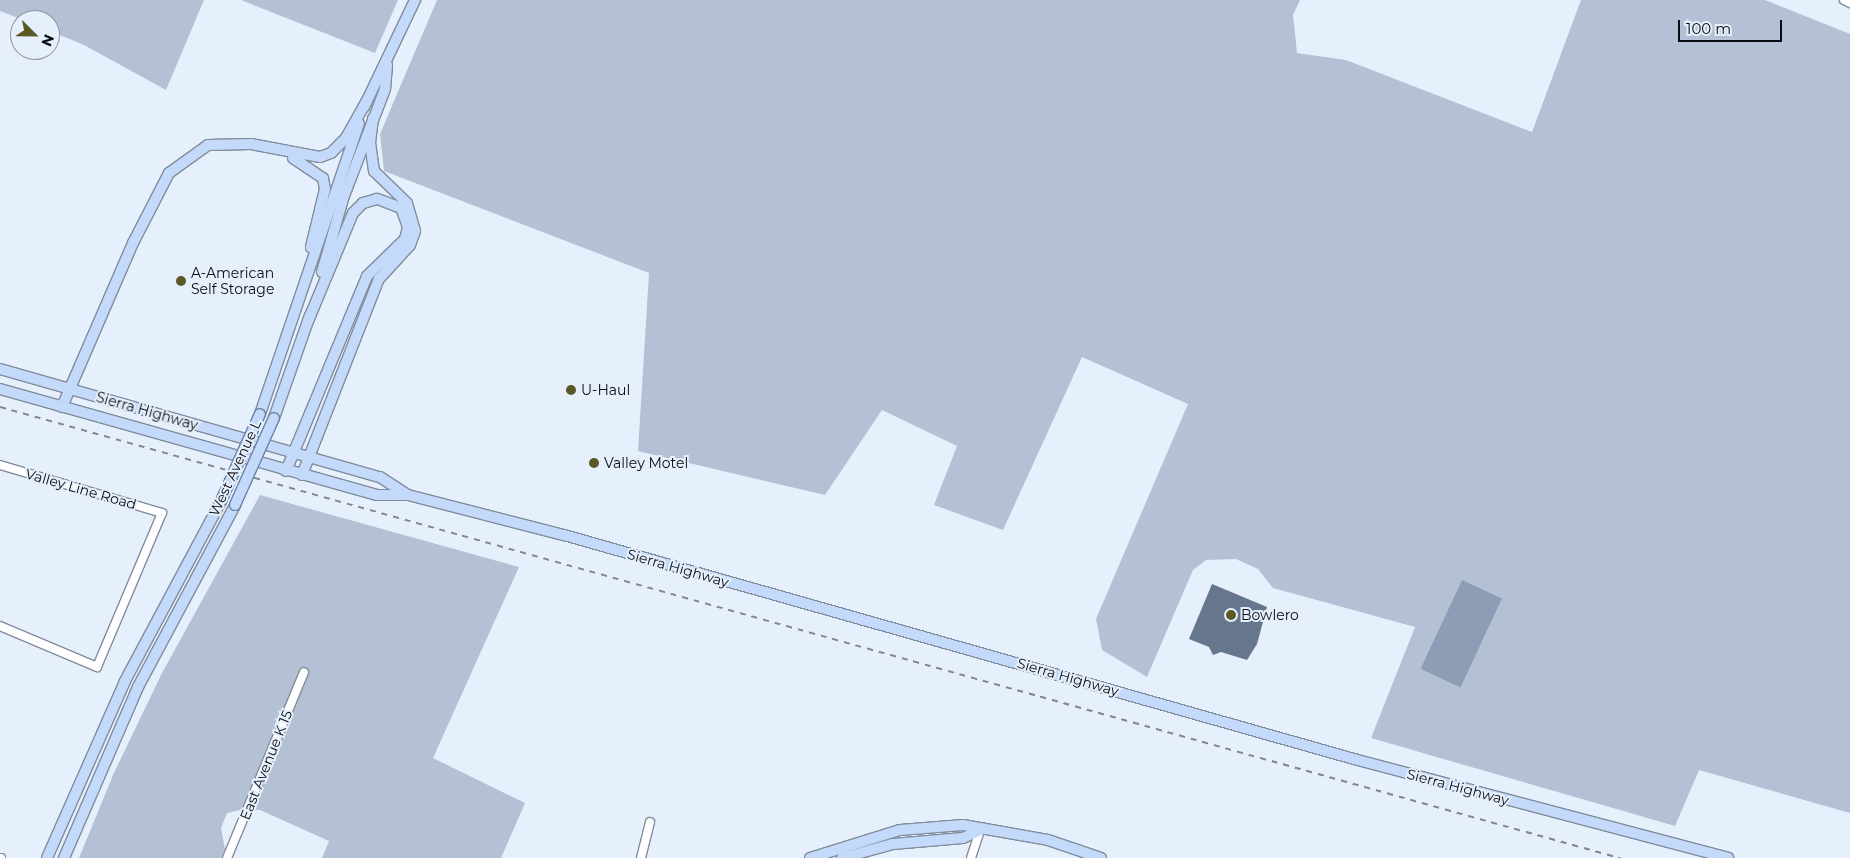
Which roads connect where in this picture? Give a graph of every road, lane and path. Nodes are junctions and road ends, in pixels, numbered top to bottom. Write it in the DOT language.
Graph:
graph roads {
  1 [pos="415,0"];
  2 [pos="1844,0"];
  3 [pos="1850,3"];
  4 [pos="387,64"];
  5 [pos="366,102"];
  6 [pos="373,118"];
  7 [pos="278,151"];
  8 [pos="308,321"];
  9 [pos="289,333"];
  10 [pos="0,369"];
  11 [pos="0,389"];
  12 [pos="71,389"];
  13 [pos="62,407"];
  14 [pos="293,452"];
  15 [pos="307,457"];
  16 [pos="0,465"];
  17 [pos="286,471"];
  18 [pos="302,475"];
  19 [pos="408,495"];
  20 [pos="0,626"];
  21 [pos="304,672"];
  22 [pos="650,822"];
  23 [pos="980,830"];
  24 [pos="47,858"];
  25 [pos="64,858"];
  26 [pos="227,858"];
  27 [pos="641,858"];
  28 [pos="810,858"];
  29 [pos="842,858"];
  30 [pos="971,858"];
  31 [pos="1102,858"];
  32 [pos="1728,858"];
  1 -- 4 [label="main road, West Avenue L"];
  2 -- 3 [label="street"];
  4 -- 5 [label="main road, West Avenue L"];
  4 -- 6 [label="main road, West Avenue L"];
  5 -- 7 [label="main road"];
  5 -- 9 [label="main road, West Avenue L"];
  6 -- 8 [label="main road, West Avenue L"];
  6 -- 15 [label="main road"];
  7 -- 9 [label="main road"];
  7 -- 12 [label="main road"];
  8 -- 14 [label="main road"];
  8 -- 25 [label="main road, West Avenue L, bridge"];
  9 -- 24 [label="main road, West Avenue L, bridge"];
  10 -- 12 [label="main road, Sierra Highway"];
  11 -- 13 [label="main road, Sierra Highway"];
  12 -- 13 [label="main road"];
  12 -- 14 [label="main road, Sierra Highway"];
  13 -- 17 [label="main road, Sierra Highway"];
  14 -- 15 [label="main road, Sierra Highway"];
  14 -- 17 [label="main road"];
  15 -- 18 [label="main road"];
  15 -- 19 [label="main road, Sierra Highway"];
  16 -- 20 [label="street, Valley Line Road"];
  17 -- 18 [label="main road, Sierra Highway"];
  18 -- 19 [label="main road, Sierra Highway"];
  19 -- 32 [label="main road, Sierra Highway"];
  21 -- 26 [label="street, East Avenue K 15"];
  22 -- 27 [label="street"];
  23 -- 28 [label="main road"];
  23 -- 29 [label="main road"];
  23 -- 30 [label="street"];
  23 -- 31 [label="main road"];
}
